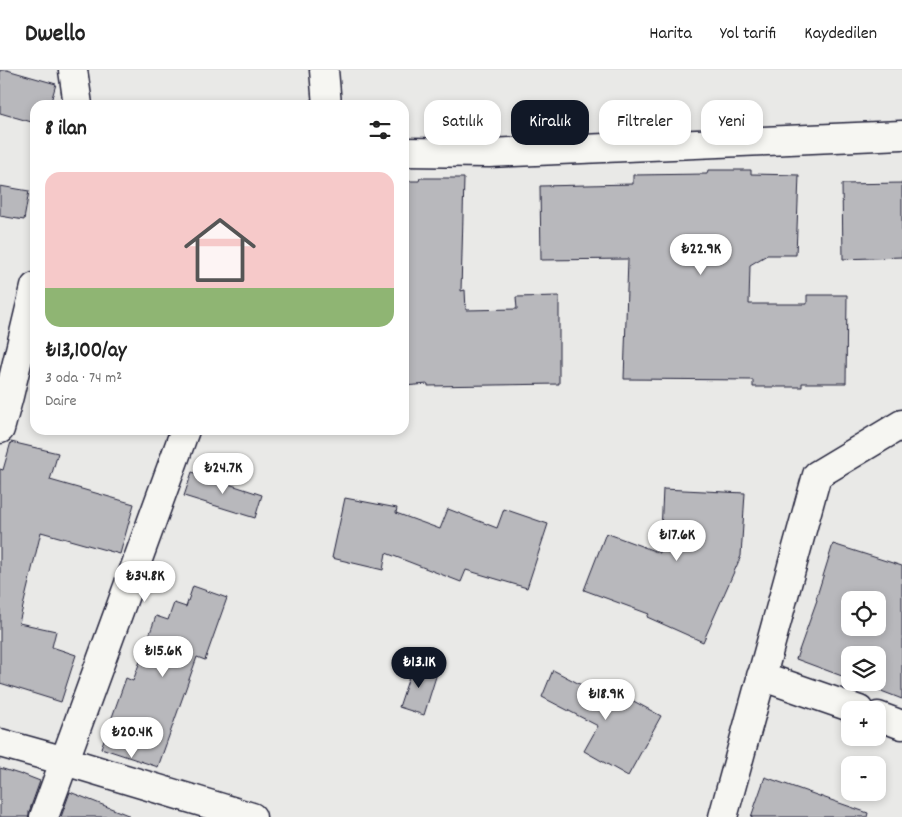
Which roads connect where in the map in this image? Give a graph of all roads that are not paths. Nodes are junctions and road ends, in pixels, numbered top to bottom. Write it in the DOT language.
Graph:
graph roads {
  1 [pos="73,70"];
  2 [pos="324,70"];
  3 [pos="77,100"];
  4 [pos="327,100"];
  5 [pos="902,135"];
  6 [pos="409,152"];
  7 [pos="30,308"];
  8 [pos="902,424"];
  9 [pos="0,429"];
  10 [pos="183,435"];
  11 [pos="761,676"];
  12 [pos="841,703"];
  13 [pos="886,719"];
  14 [pos="902,725"];
  15 [pos="0,743"];
  16 [pos="65,761"];
  17 [pos="44,817"];
  18 [pos="252,817"];
  19 [pos="723,817"];
  1 -- 3 [label="street"];
  2 -- 4 [label="street"];
  5 -- 6 [label="street"];
  7 -- 9 [label="street"];
  8 -- 11 [label="street"];
  10 -- 16 [label="street"];
  11 -- 12 [label="street"];
  11 -- 19 [label="street"];
  13 -- 14 [label="street"];
  15 -- 16 [label="street"];
  16 -- 17 [label="street"];
  16 -- 18 [label="street"];
}
